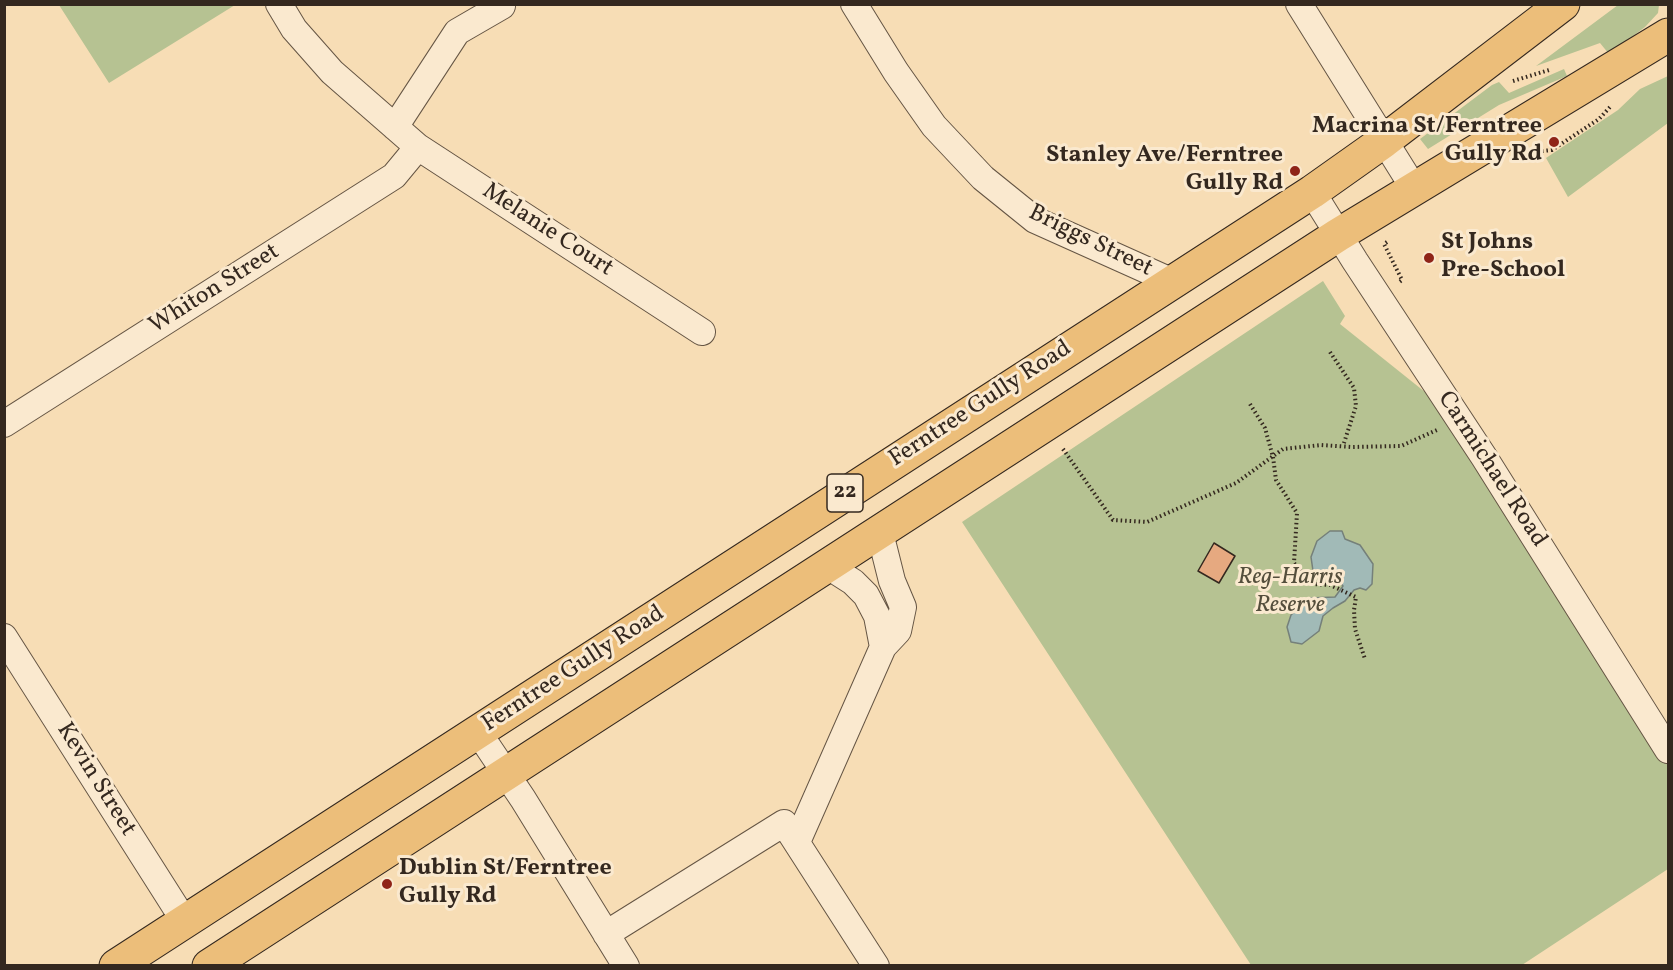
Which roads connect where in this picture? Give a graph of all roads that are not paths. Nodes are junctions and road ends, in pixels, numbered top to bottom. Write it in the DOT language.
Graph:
graph roads {
  1 [pos="279,4"];
  2 [pos="854,4"];
  3 [pos="1299,4"];
  4 [pos="1563,4"];
  5 [pos="502,6"];
  6 [pos="1668,35"];
  7 [pos="395,127"];
  8 [pos="1384,141"];
  9 [pos="418,147"];
  10 [pos="1415,190"];
  11 [pos="1312,192"];
  12 [pos="1338,235"];
  13 [pos="1171,281"];
  14 [pos="702,332"];
  15 [pos="4,424"];
  16 [pos="880,533"];
  17 [pos="828,566"];
  18 [pos="4,637"];
  19 [pos="883,647"];
  20 [pos="478,732"];
  21 [pos="1668,750"];
  22 [pos="506,773"];
  23 [pos="796,842"];
  24 [pos="185,922"];
  25 [pos="606,934"];
  26 [pos="116,966"];
  27 [pos="209,966"];
  28 [pos="626,966"];
  29 [pos="876,966"];
  1 -- 7 [label="street, Melanie Court"];
  2 -- 13 [label="street, Briggs Street"];
  3 -- 8 [label="street"];
  4 -- 8 [label="main road, Ferntree Gully Road / 22"];
  5 -- 7 [label="street"];
  6 -- 10 [label="main road, Ferntree Gully Road / 22"];
  7 -- 9 [label="street, Melanie Court"];
  8 -- 10 [label="street"];
  8 -- 11 [label="main road, Ferntree Gully Road / 22"];
  9 -- 14 [label="street, Melanie Court"];
  9 -- 15 [label="street, Whiton Street"];
  10 -- 12 [label="main road, Ferntree Gully Road / 22"];
  11 -- 12 [label="street, Carmichael Road"];
  11 -- 13 [label="main road, Ferntree Gully Road / 22"];
  12 -- 16 [label="main road, Ferntree Gully Road / 22"];
  12 -- 21 [label="street, Carmichael Road"];
  13 -- 20 [label="main road, Ferntree Gully Road / 22"];
  16 -- 17 [label="main road, Ferntree Gully Road / 22"];
  16 -- 19 [label="street"];
  17 -- 19 [label="street"];
  17 -- 22 [label="main road, Ferntree Gully Road / 22"];
  18 -- 24 [label="street, Kevin Street"];
  19 -- 23 [label="street"];
  20 -- 22 [label="street"];
  20 -- 24 [label="main road, Ferntree Gully Road / 22"];
  22 -- 25 [label="street"];
  22 -- 27 [label="main road, Ferntree Gully Road / 22"];
  23 -- 25 [label="street"];
  23 -- 29 [label="street"];
  24 -- 26 [label="main road, Ferntree Gully Road / 22"];
  25 -- 28 [label="street"];
}
